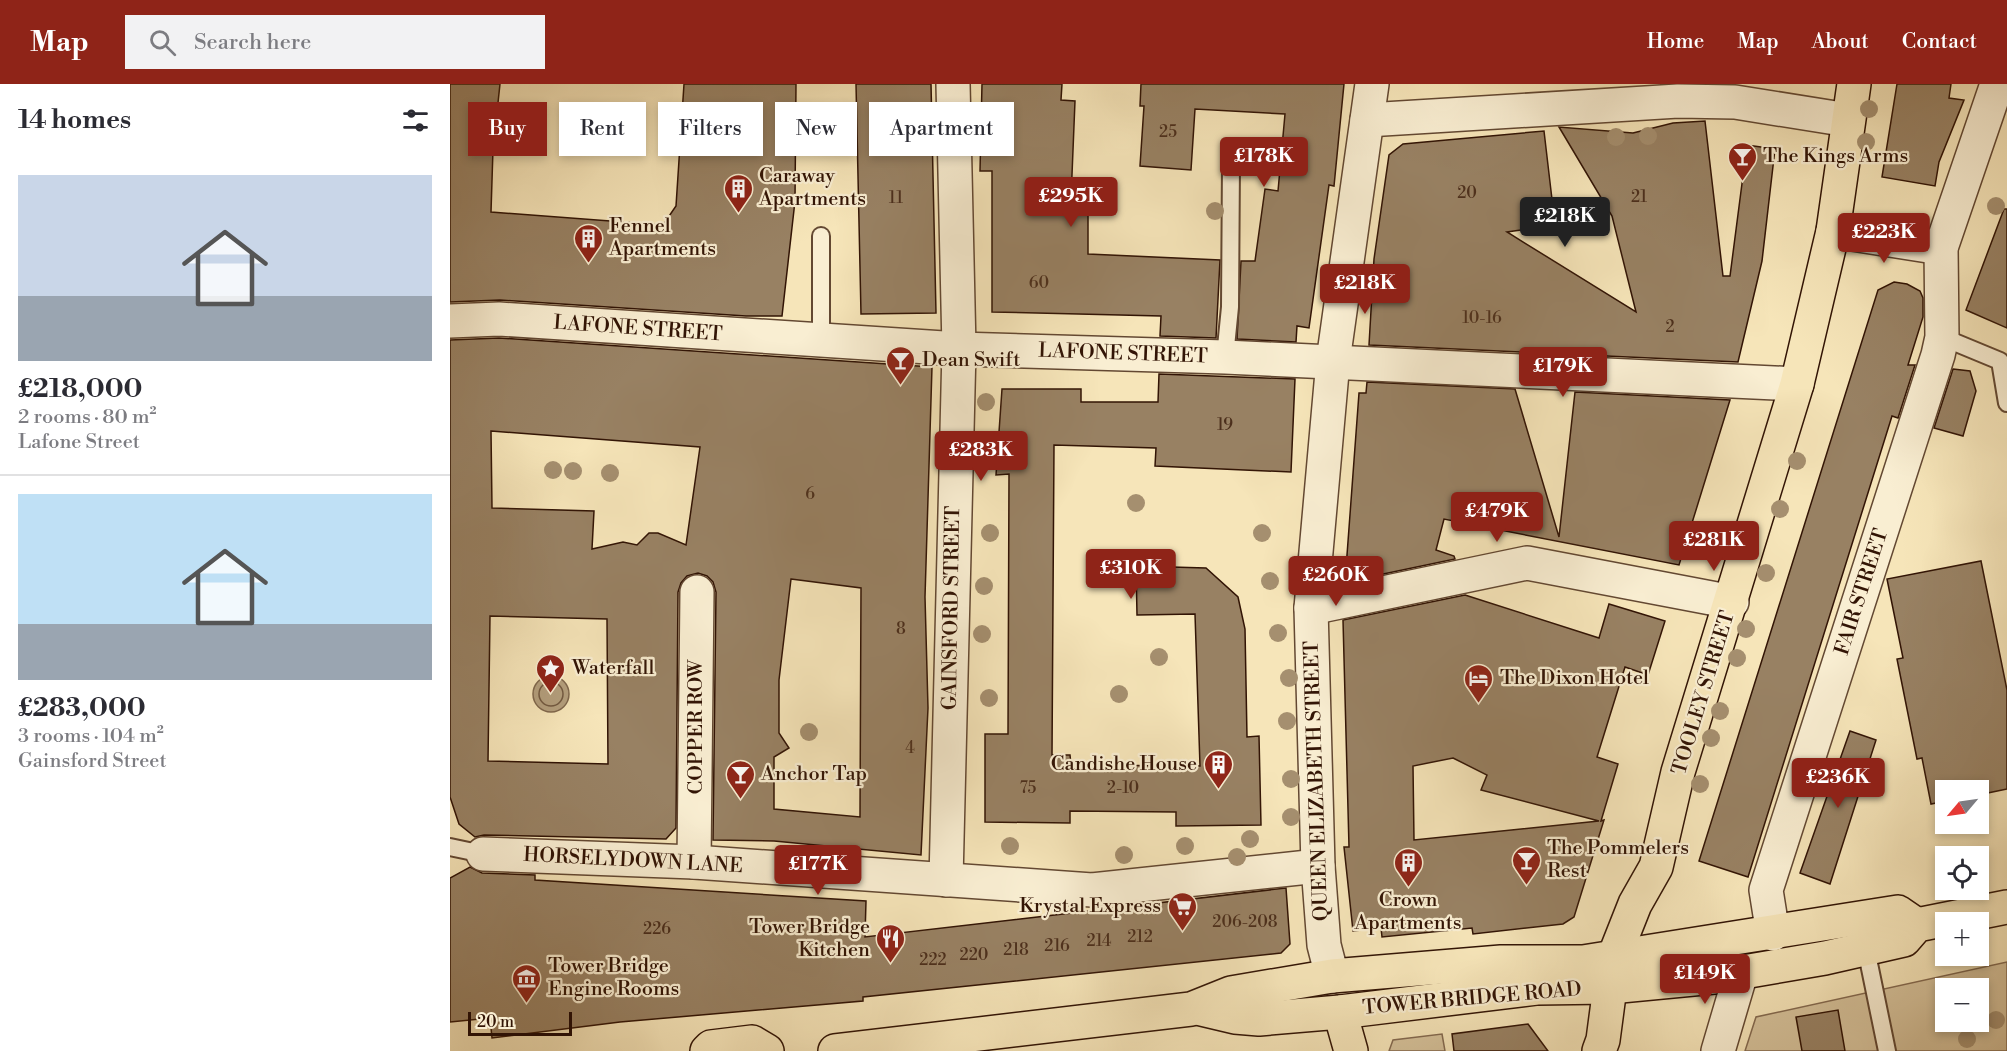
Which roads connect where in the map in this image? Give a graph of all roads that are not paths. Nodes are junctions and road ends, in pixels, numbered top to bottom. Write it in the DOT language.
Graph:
graph roads {
  1 [pos="953,84"];
  2 [pos="1372,84"];
  3 [pos="1854,84"];
  4 [pos="1997,84"];
  5 [pos="1679,92"];
  6 [pos="1367,120"];
  7 [pos="1848,120"];
  8 [pos="1231,163"];
  9 [pos="1833,231"];
  10 [pos="821,236"];
  11 [pos="1941,248"];
  12 [pos="450,321"];
  13 [pos="1942,337"];
  14 [pos="821,341"];
  15 [pos="959,349"];
  16 [pos="1225,357"];
  17 [pos="1332,361"];
  18 [pos="1797,384"];
  19 [pos="2007,403"];
  20 [pos="697,592"];
  21 [pos="1732,602"];
  22 [pos="1311,608"];
  23 [pos="450,847"];
  24 [pos="483,854"];
  25 [pos="694,862"];
  26 [pos="1318,866"];
  27 [pos="946,880"];
  28 [pos="2007,907"];
  29 [pos="1917,925"];
  30 [pos="1773,934"];
  31 [pos="1866,949"];
  32 [pos="1612,972"];
  33 [pos="1741,973"];
  34 [pos="1332,976"];
  35 [pos="1197,1008"];
  36 [pos="1340,1012"];
  37 [pos="707,1051"];
  38 [pos="767,1051"];
  39 [pos="835,1051"];
  40 [pos="1351,1051"];
  41 [pos="1599,1051"];
  42 [pos="1718,1051"];
  43 [pos="1887,1051"];
  1 -- 15 [label="street, GAINSFORD STREET"];
  2 -- 6 [label="street, QUEEN ELIZABETH STREET"];
  3 -- 7 [label="main road, TOOLEY STREET"];
  4 -- 11 [label="street, FAIR STREET"];
  5 -- 6 [label="street"];
  5 -- 7 [label="street"];
  6 -- 17 [label="street, QUEEN ELIZABETH STREET"];
  7 -- 9 [label="main road, TOOLEY STREET"];
  8 -- 16 [label="lane"];
  9 -- 11 [label="street"];
  9 -- 18 [label="main road, TOOLEY STREET"];
  10 -- 14 [label="lane"];
  11 -- 13 [label="street, FAIR STREET"];
  12 -- 14 [label="street, LAFONE STREET"];
  13 -- 19 [label="lane"];
  13 -- 30 [label="street, FAIR STREET"];
  14 -- 15 [label="street, LAFONE STREET"];
  15 -- 16 [label="street, LAFONE STREET"];
  15 -- 27 [label="street, GAINSFORD STREET"];
  16 -- 17 [label="street, LAFONE STREET"];
  17 -- 18 [label="street, LAFONE STREET"];
  17 -- 22 [label="street, QUEEN ELIZABETH STREET"];
  18 -- 21 [label="main road, TOOLEY STREET"];
  20 -- 25 [label="street, COPPER ROW"];
  21 -- 22 [label="street"];
  21 -- 32 [label="main road, TOOLEY STREET"];
  22 -- 26 [label="street, QUEEN ELIZABETH STREET"];
  23 -- 24 [label="lane, HORSELYDOWN LANE"];
  24 -- 25 [label="street, HORSELYDOWN LANE"];
  25 -- 27 [label="street, HORSELYDOWN LANE"];
  26 -- 27 [label="street, HORSELYDOWN LANE"];
  26 -- 34 [label="street, QUEEN ELIZABETH STREET"];
  28 -- 29 [label="main road, TOWER BRIDGE ROAD"];
  29 -- 30 [label="main road, TOWER BRIDGE ROAD"];
  29 -- 31 [label="main road, TOWER BRIDGE ROAD"];
  30 -- 32 [label="main road, TOWER BRIDGE ROAD"];
  31 -- 33 [label="main road, TOWER BRIDGE ROAD"];
  31 -- 43 [label="lane"];
  32 -- 33 [label="main road, TOWER BRIDGE ROAD"];
  32 -- 34 [label="main road, TOWER BRIDGE ROAD"];
  32 -- 36 [label="main road, TOWER BRIDGE ROAD"];
  32 -- 41 [label="main road, TOOLEY STREET"];
  33 -- 42 [label="street"];
  34 -- 35 [label="main road, TOWER BRIDGE ROAD"];
  35 -- 36 [label="main road, TOWER BRIDGE ROAD"];
  35 -- 39 [label="main road, TOWER BRIDGE ROAD"];
  36 -- 40 [label="main road"];
  37 -- 38 [label="main road"];
}
